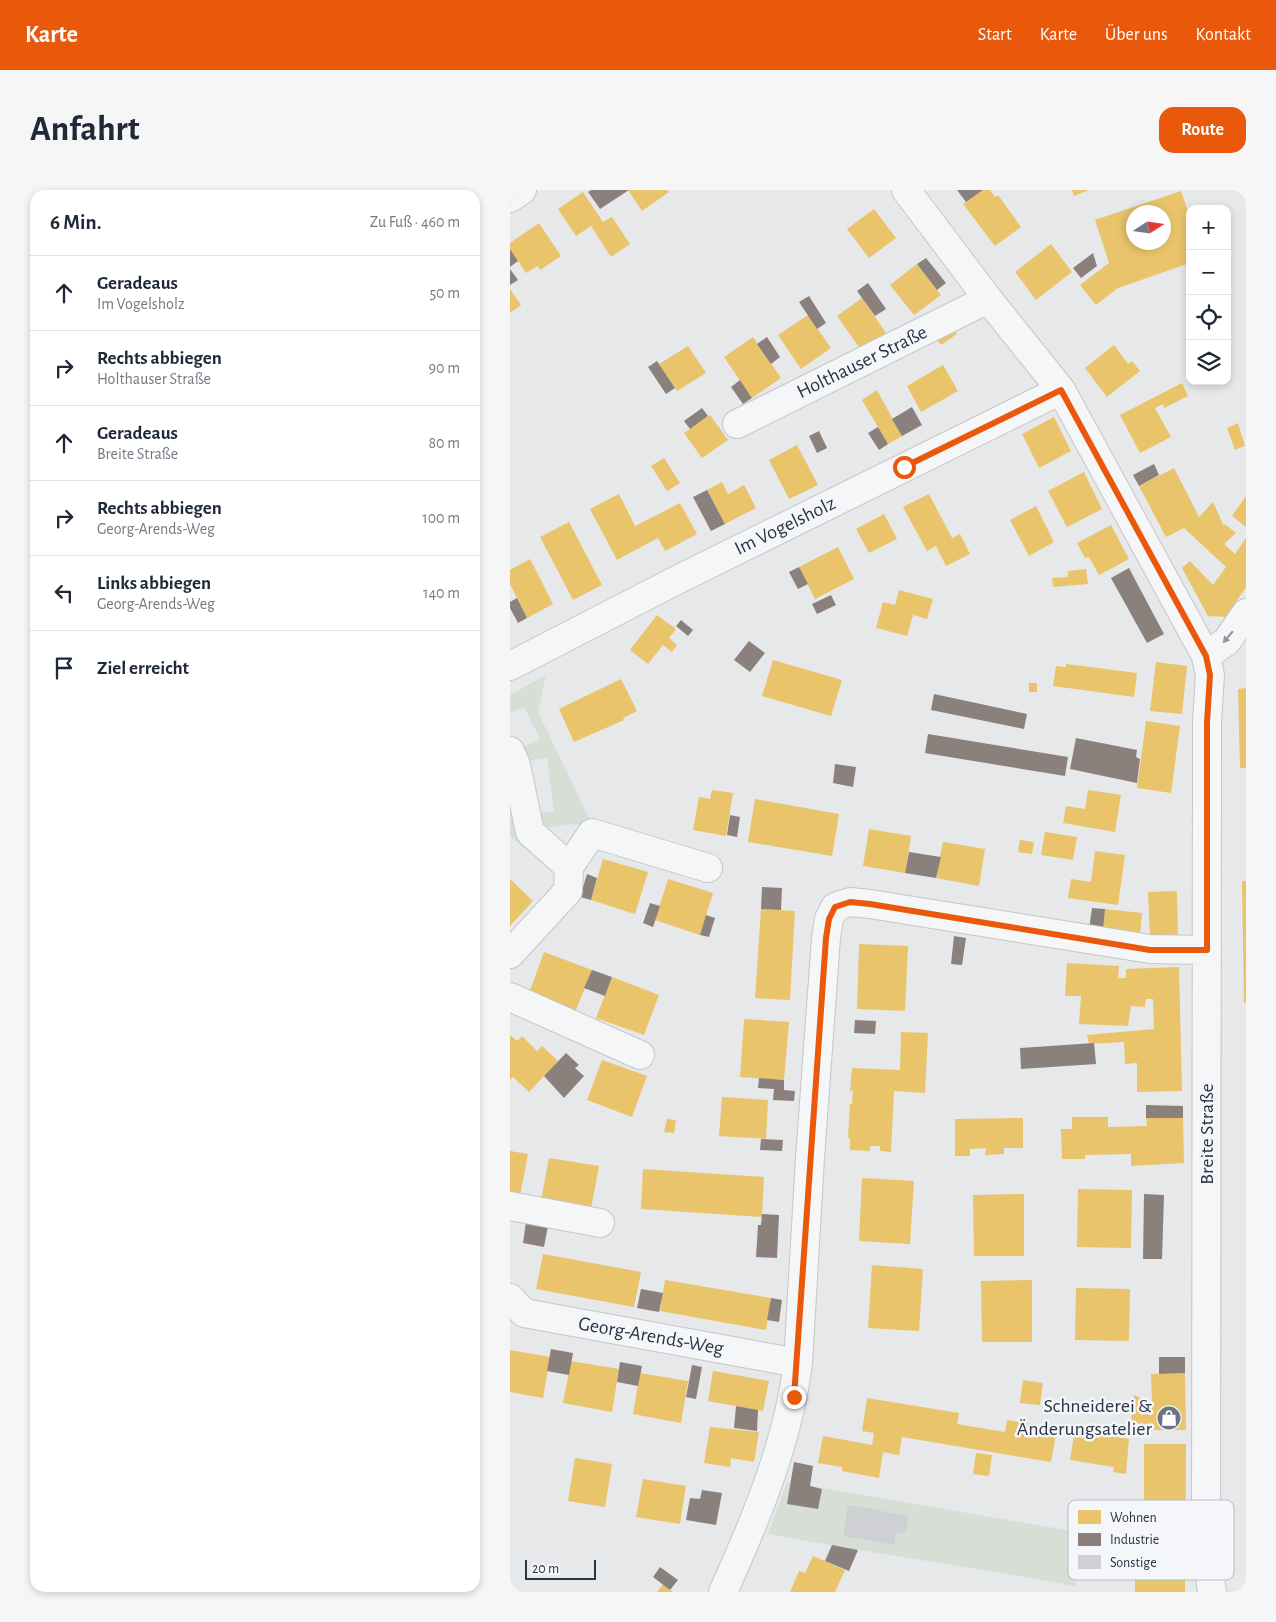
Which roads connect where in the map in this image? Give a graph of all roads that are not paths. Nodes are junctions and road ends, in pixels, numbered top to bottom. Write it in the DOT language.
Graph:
graph roads {
  1 [pos="522,190"];
  2 [pos="906,190"];
  3 [pos="510,198"];
  4 [pos="988,299"];
  5 [pos="1061,390"];
  6 [pos="736,424"];
  7 [pos="1246,613"];
  8 [pos="510,666"];
  9 [pos="1208,666"];
  10 [pos="510,751"];
  11 [pos="569,867"];
  12 [pos="708,868"];
  13 [pos="1207,950"];
  14 [pos="510,954"];
  15 [pos="510,997"];
  16 [pos="640,1055"];
  17 [pos="510,1206"];
  18 [pos="600,1223"];
  19 [pos="510,1298"];
  20 [pos="798,1363"];
  21 [pos="1206,1500"];
  22 [pos="723,1592"];
  1 -- 3 [label="street"];
  2 -- 4 [label="street"];
  4 -- 5 [label="street"];
  4 -- 6 [label="street, Holthauser Straße"];
  5 -- 8 [label="street, Im Vogelsholz"];
  5 -- 9 [label="street"];
  7 -- 9 [label="street, one-way"];
  9 -- 13 [label="street, Breite Straße"];
  10 -- 11 [label="street"];
  11 -- 12 [label="street"];
  11 -- 14 [label="street"];
  13 -- 20 [label="street"];
  13 -- 21 [label="street, Breite Straße"];
  15 -- 16 [label="street"];
  17 -- 18 [label="street"];
  19 -- 20 [label="street, Georg-Arends-Weg"];
  20 -- 22 [label="street"];
}
